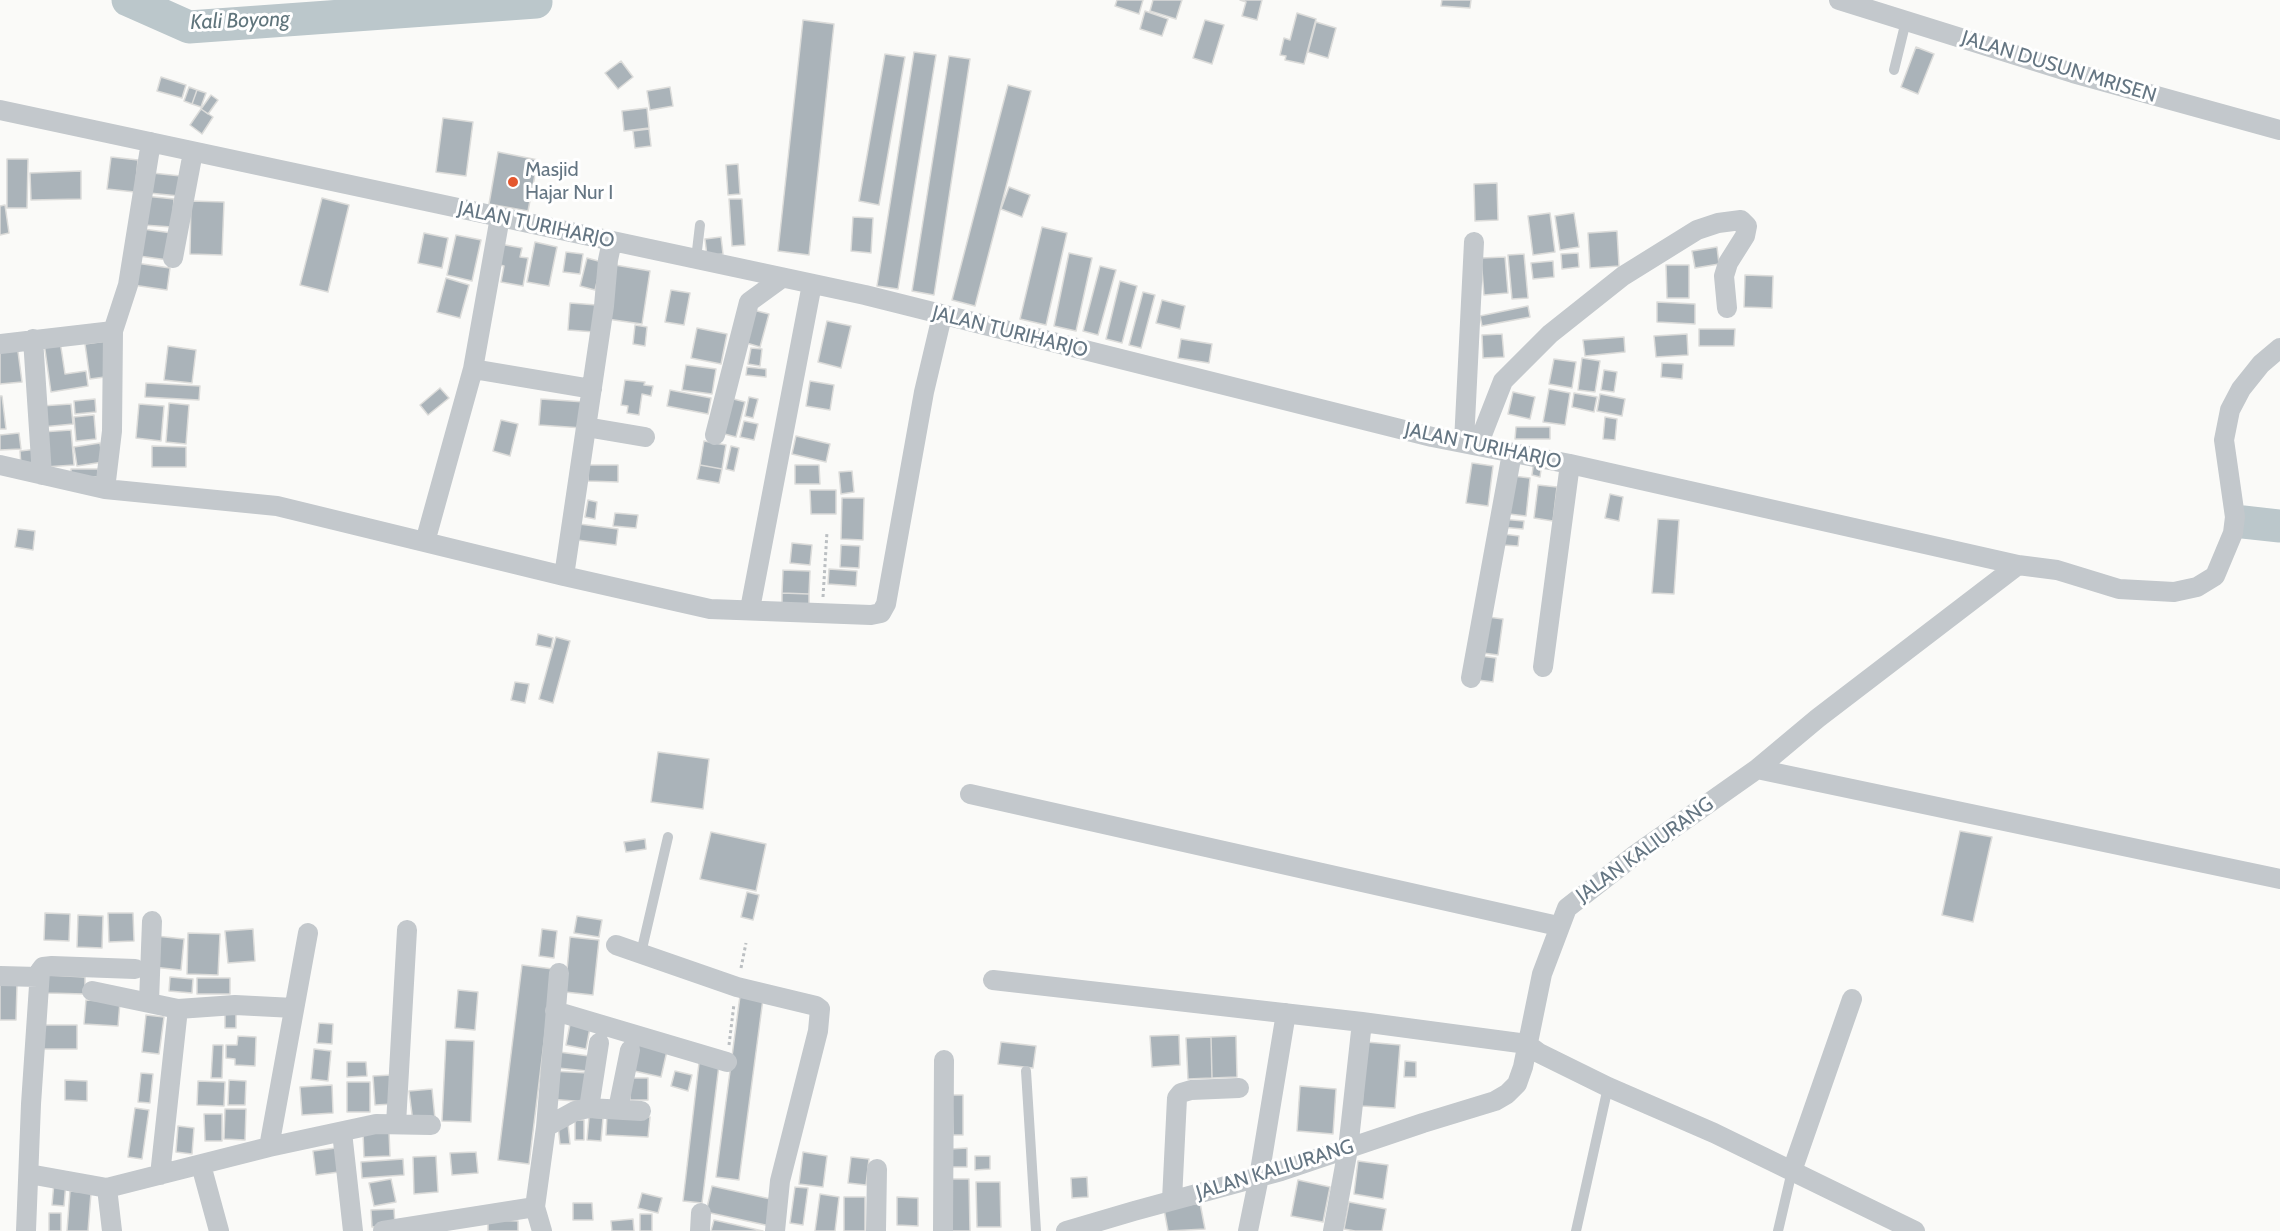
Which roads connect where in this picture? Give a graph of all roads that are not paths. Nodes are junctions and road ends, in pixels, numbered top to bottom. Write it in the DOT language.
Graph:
graph roads {
  1 [pos="1839,0"];
  2 [pos="1906,21"];
  3 [pos="1894,70"];
  4 [pos="0,110"];
  5 [pos="2280,130"];
  6 [pos="151,142"];
  7 [pos="193,152"];
  8 [pos="500,217"];
  9 [pos="700,225"];
  10 [pos="612,241"];
  11 [pos="1474,242"];
  12 [pos="173,258"];
  13 [pos="696,259"];
  14 [pos="782,278"];
  15 [pos="812,284"];
  16 [pos="1727,308"];
  17 [pos="942,315"];
  18 [pos="113,331"];
  19 [pos="33,339"];
  20 [pos="0,344"];
  21 [pos="2280,348"];
  22 [pos="473,369"];
  23 [pos="592,389"];
  24 [pos="586,426"];
  25 [pos="715,435"];
  26 [pos="645,437"];
  27 [pos="1471,443"];
  28 [pos="1512,453"];
  29 [pos="1570,464"];
  30 [pos="0,465"];
  31 [pos="42,475"];
  32 [pos="105,489"];
  33 [pos="425,542"];
  34 [pos="2018,565"];
  35 [pos="564,576"];
  36 [pos="750,609"];
  37 [pos="1543,667"];
  38 [pos="1471,678"];
  39 [pos="1757,769"];
  40 [pos="970,794"];
  41 [pos="668,837"];
  42 [pos="2280,879"];
  43 [pos="152,921"];
  44 [pos="1558,926"];
  45 [pos="407,930"];
  46 [pos="308,933"];
  47 [pos="616,945"];
  48 [pos="641,953"];
  49 [pos="135,969"];
  50 [pos="559,973"];
  51 [pos="0,976"];
  52 [pos="38,976"];
  53 [pos="993,980"];
  54 [pos="92,991"];
  55 [pos="1852,999"];
  56 [pos="149,1002"];
  57 [pos="294,1008"];
  58 [pos="178,1009"];
  59 [pos="555,1011"];
  60 [pos="1286,1013"];
  61 [pos="1362,1022"];
  62 [pos="599,1043"];
  63 [pos="1527,1044"];
  64 [pos="630,1050"];
  65 [pos="944,1060"];
  66 [pos="727,1062"];
  67 [pos="1026,1071"];
  68 [pos="1608,1087"];
  69 [pos="1239,1088"];
  70 [pos="589,1108"];
  71 [pos="618,1109"];
  72 [pos="641,1111"];
  73 [pos="396,1124"];
  74 [pos="431,1125"];
  75 [pos="546,1127"];
  76 [pos="342,1132"];
  77 [pos="269,1148"];
  78 [pos="1348,1149"];
  79 [pos="201,1165"];
  80 [pos="877,1170"];
  81 [pos="1792,1171"];
  82 [pos="29,1174"];
  83 [pos="160,1175"];
  84 [pos="1259,1177"];
  85 [pos="107,1188"];
  86 [pos="1172,1200"];
  87 [pos="535,1207"];
  88 [pos="1134,1211"];
  89 [pos="26,1231"];
  90 [pos="112,1231"];
  91 [pos="219,1231"];
  92 [pos="353,1231"];
  93 [pos="383,1231"];
  94 [pos="542,1231"];
  95 [pos="775,1231"];
  96 [pos="876,1231"];
  97 [pos="943,1231"];
  98 [pos="1036,1231"];
  99 [pos="1066,1231"];
  100 [pos="1132,1231"];
  101 [pos="1248,1231"];
  102 [pos="1333,1231"];
  103 [pos="1576,1231"];
  104 [pos="1778,1231"];
  105 [pos="1915,1231"];
  1 -- 2 [label="street, JALAN DUSUN MRISEN"];
  2 -- 3 [label="lane"];
  2 -- 5 [label="street, JALAN DUSUN MRISEN"];
  4 -- 6 [label="street, JALAN TURIHARJO"];
  6 -- 7 [label="street, JALAN TURIHARJO"];
  6 -- 18 [label="street"];
  7 -- 8 [label="street, JALAN TURIHARJO"];
  7 -- 12 [label="street"];
  8 -- 10 [label="street, JALAN TURIHARJO"];
  8 -- 22 [label="street"];
  9 -- 13 [label="lane"];
  10 -- 13 [label="street, JALAN TURIHARJO"];
  10 -- 23 [label="street"];
  11 -- 27 [label="street"];
  13 -- 14 [label="street, JALAN TURIHARJO"];
  14 -- 15 [label="street, JALAN TURIHARJO"];
  14 -- 25 [label="street"];
  15 -- 17 [label="street, JALAN TURIHARJO"];
  15 -- 36 [label="street"];
  16 -- 27 [label="street"];
  17 -- 27 [label="street, JALAN TURIHARJO"];
  17 -- 36 [label="street"];
  18 -- 19 [label="street"];
  18 -- 32 [label="street"];
  19 -- 20 [label="street"];
  19 -- 31 [label="street"];
  21 -- 34 [label="street, JALAN TURIHARJO"];
  22 -- 23 [label="street"];
  22 -- 33 [label="street"];
  23 -- 24 [label="street"];
  24 -- 26 [label="street"];
  24 -- 35 [label="street"];
  27 -- 28 [label="street, JALAN TURIHARJO"];
  28 -- 29 [label="street, JALAN TURIHARJO"];
  28 -- 38 [label="street"];
  29 -- 34 [label="street, JALAN TURIHARJO"];
  29 -- 37 [label="street"];
  30 -- 31 [label="street"];
  31 -- 32 [label="street"];
  32 -- 33 [label="street"];
  33 -- 35 [label="street"];
  34 -- 39 [label="street, JALAN KALIURANG"];
  35 -- 36 [label="street"];
  39 -- 42 [label="street"];
  39 -- 44 [label="street, JALAN KALIURANG"];
  40 -- 44 [label="street"];
  41 -- 48 [label="lane"];
  43 -- 56 [label="street"];
  44 -- 63 [label="street, JALAN KALIURANG"];
  45 -- 73 [label="street"];
  46 -- 57 [label="street"];
  47 -- 48 [label="street"];
  48 -- 95 [label="street"];
  49 -- 52 [label="street"];
  50 -- 59 [label="street"];
  51 -- 52 [label="street"];
  52 -- 82 [label="street"];
  53 -- 60 [label="street"];
  54 -- 56 [label="street"];
  55 -- 81 [label="street"];
  56 -- 58 [label="street"];
  57 -- 58 [label="street"];
  57 -- 77 [label="street"];
  58 -- 83 [label="street"];
  59 -- 66 [label="street"];
  59 -- 75 [label="street"];
  60 -- 61 [label="street"];
  60 -- 84 [label="street"];
  61 -- 63 [label="street"];
  61 -- 78 [label="street"];
  62 -- 70 [label="street"];
  63 -- 68 [label="street"];
  63 -- 78 [label="street, JALAN KALIURANG"];
  64 -- 71 [label="street"];
  65 -- 97 [label="street"];
  67 -- 98 [label="lane"];
  68 -- 81 [label="street"];
  68 -- 103 [label="lane"];
  69 -- 86 [label="street"];
  70 -- 71 [label="street"];
  70 -- 75 [label="street"];
  71 -- 72 [label="street"];
  73 -- 74 [label="street"];
  73 -- 76 [label="street"];
  75 -- 87 [label="street"];
  76 -- 77 [label="street"];
  76 -- 92 [label="street"];
  77 -- 79 [label="street"];
  78 -- 84 [label="street, JALAN KALIURANG"];
  78 -- 102 [label="street"];
  79 -- 83 [label="street"];
  79 -- 91 [label="street"];
  80 -- 96 [label="street"];
  81 -- 104 [label="lane"];
  81 -- 105 [label="street"];
  82 -- 85 [label="street"];
  82 -- 89 [label="street"];
  83 -- 85 [label="street"];
  84 -- 86 [label="street, JALAN KALIURANG"];
  84 -- 101 [label="street"];
  85 -- 90 [label="street"];
  86 -- 88 [label="street, JALAN KALIURANG"];
  87 -- 93 [label="street"];
  87 -- 94 [label="street"];
  88 -- 99 [label="street, JALAN KALIURANG"];
  88 -- 100 [label="street"];
}
